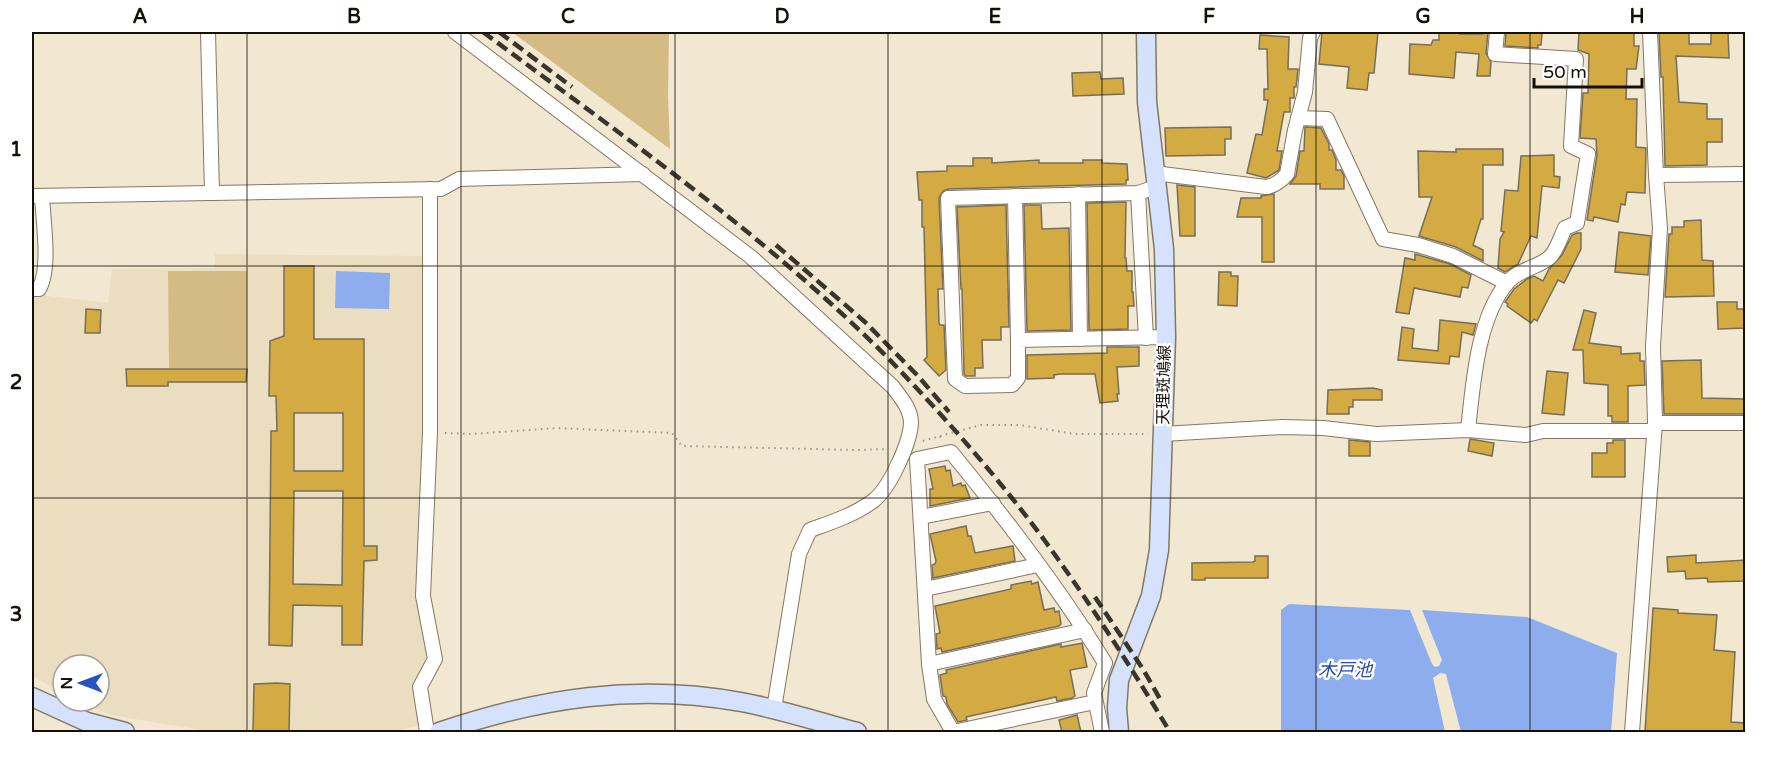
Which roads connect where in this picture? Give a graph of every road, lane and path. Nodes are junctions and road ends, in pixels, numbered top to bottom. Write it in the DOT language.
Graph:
graph roads {
  1 [pos="208,32"];
  2 [pos="455,32"];
  3 [pos="1146,32"];
  4 [pos="1313,32"];
  5 [pos="1497,32"];
  6 [pos="1650,32"];
  7 [pos="1298,118"];
  8 [pos="643,174"];
  9 [pos="1746,174"];
  10 [pos="1656,175"];
  11 [pos="1155,180"];
  12 [pos="430,189"];
  13 [pos="212,193"];
  14 [pos="1138,193"];
  15 [pos="1078,194"];
  16 [pos="37,196"];
  17 [pos="1015,196"];
  18 [pos="1507,283"];
  19 [pos="32,289"];
  20 [pos="1166,337"];
  21 [pos="1146,338"];
  22 [pos="1080,339"];
  23 [pos="1018,340"];
  24 [pos="1746,423"];
  25 [pos="1654,427"];
  26 [pos="1468,430"];
  27 [pos="430,432"];
  28 [pos="1163,434"];
  29 [pos="940,436"];
  30 [pos="903,449"];
  31 [pos="993,503"];
  32 [pos="921,517"];
  33 [pos="1038,565"];
  34 [pos="925,589"];
  35 [pos="1085,630"];
  36 [pos="929,664"];
  37 [pos="32,697"];
  38 [pos="1095,702"];
  39 [pos="774,709"];
  40 [pos="125,732"];
  41 [pos="427,732"];
  42 [pos="439,732"];
  43 [pos="857,732"];
  44 [pos="953,732"];
  45 [pos="1102,732"];
  46 [pos="1119,732"];
  47 [pos="1632,732"];
  1 -- 13 [label="street"];
  2 -- 8 [label="street"];
  3 -- 11 [label="main road, 天理斑鳩線"];
  4 -- 7 [label="street"];
  5 -- 18 [label="street"];
  6 -- 10 [label="street"];
  7 -- 11 [label="street"];
  7 -- 18 [label="street"];
  8 -- 12 [label="street"];
  8 -- 30 [label="street"];
  9 -- 10 [label="street"];
  10 -- 25 [label="street"];
  11 -- 14 [label="street"];
  11 -- 20 [label="main road, 天理斑鳩線"];
  12 -- 13 [label="street"];
  12 -- 27 [label="street"];
  13 -- 16 [label="street"];
  14 -- 15 [label="street"];
  14 -- 21 [label="street"];
  15 -- 17 [label="street"];
  15 -- 22 [label="street"];
  16 -- 19 [label="street"];
  17 -- 23 [label="street"];
  17 -- 23 [label="street"];
  18 -- 26 [label="street"];
  20 -- 21 [label="street"];
  20 -- 28 [label="main road, 天理斑鳩線"];
  21 -- 22 [label="street"];
  22 -- 23 [label="street"];
  24 -- 25 [label="street"];
  25 -- 26 [label="street"];
  25 -- 47 [label="street"];
  26 -- 28 [label="street"];
  27 -- 30 [label="path"];
  27 -- 41 [label="street"];
  28 -- 29 [label="path"];
  28 -- 46 [label="main road, 天理斑鳩線"];
  30 -- 39 [label="street"];
  31 -- 32 [label="street"];
  31 -- 32 [label="street"];
  31 -- 33 [label="street"];
  32 -- 34 [label="street"];
  33 -- 34 [label="street"];
  33 -- 35 [label="street"];
  34 -- 36 [label="street"];
  35 -- 36 [label="street"];
  35 -- 38 [label="street"];
  36 -- 44 [label="street"];
  37 -- 40 [label="main road"];
  38 -- 44 [label="street"];
  38 -- 45 [label="street"];
  39 -- 42 [label="main road"];
  39 -- 43 [label="main road"];
}
